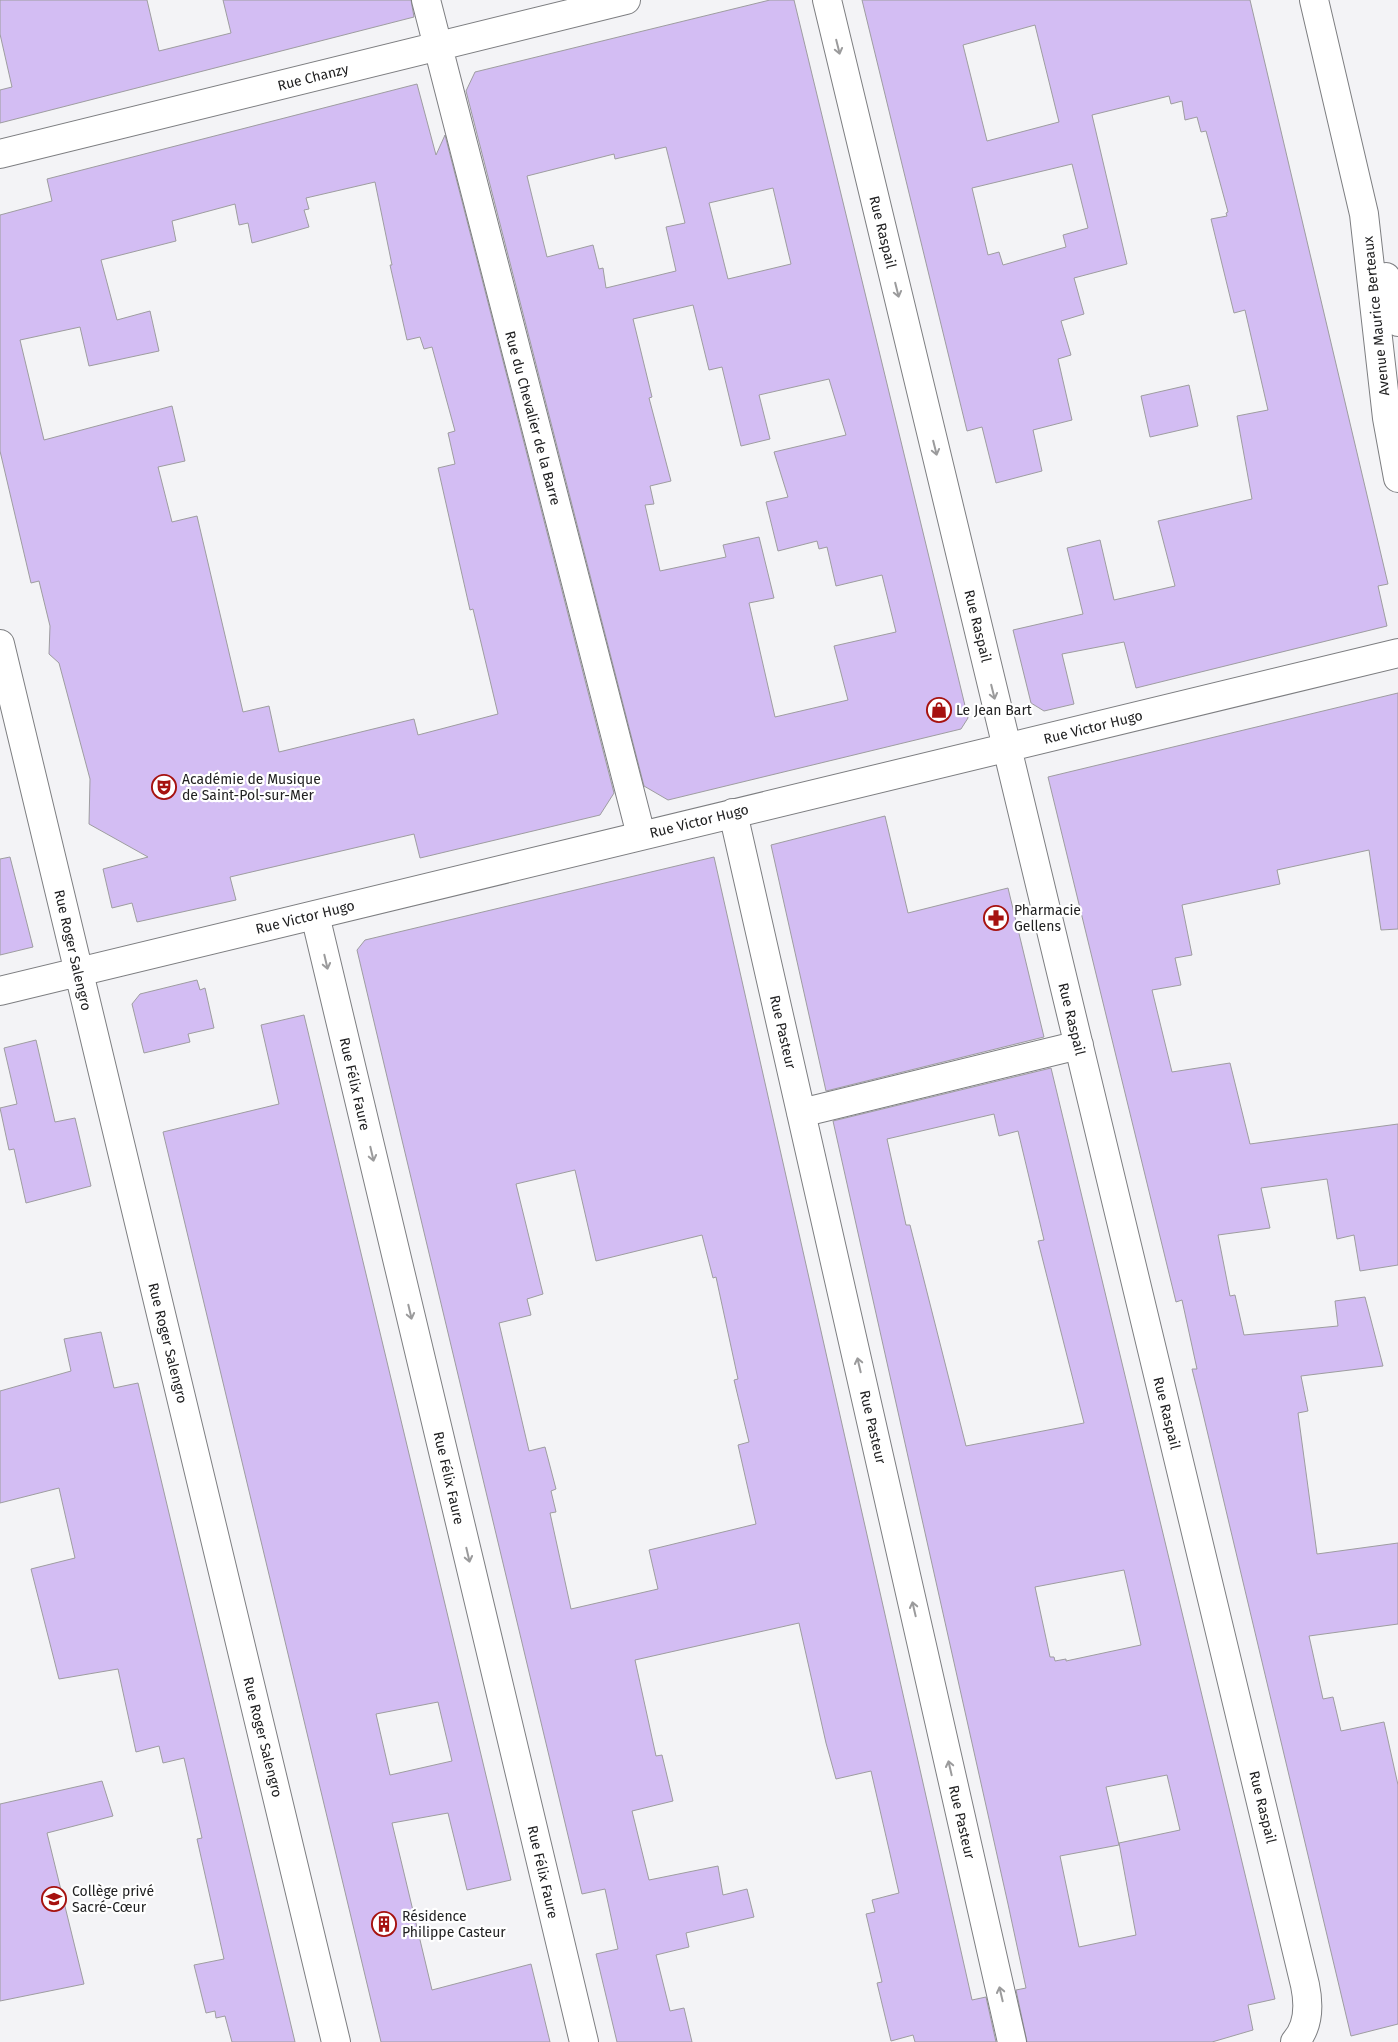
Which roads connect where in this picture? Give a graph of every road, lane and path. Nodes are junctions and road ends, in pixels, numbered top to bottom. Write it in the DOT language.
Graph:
graph roads {
  1 [pos="426,0"];
  2 [pos="626,0"];
  3 [pos="827,0"];
  4 [pos="1314,0"];
  5 [pos="436,47"];
  6 [pos="0,154"];
  7 [pos="1387,315"];
  8 [pos="1398,375"];
  9 [pos="1398,478"];
  10 [pos="0,644"];
  11 [pos="1398,653"];
  12 [pos="1007,748"];
  13 [pos="733,813"];
  14 [pos="641,835"];
  15 [pos="315,914"];
  16 [pos="78,972"];
  17 [pos="0,991"];
  18 [pos="1079,1045"];
  19 [pos="802,1113"];
  20 [pos="1297,2040"];
  21 [pos="336,2042"];
  22 [pos="584,2042"];
  23 [pos="1012,2042"];
  1 -- 5 [label="street, Rue du Chevalier de la Barre"];
  2 -- 5 [label="street, Rue Chanzy"];
  3 -- 12 [label="street, Rue Raspail, one-way"];
  4 -- 7 [label="street, Avenue Maurice Berteaux"];
  5 -- 6 [label="street, Rue Chanzy"];
  5 -- 14 [label="street, Rue du Chevalier de la Barre"];
  7 -- 8 [label="street"];
  7 -- 9 [label="street, Avenue Maurice Berteaux"];
  10 -- 16 [label="street, Rue Roger Salengro"];
  11 -- 12 [label="street, Rue Victor Hugo"];
  12 -- 13 [label="street, Rue Victor Hugo"];
  12 -- 18 [label="street, Rue Raspail"];
  13 -- 14 [label="street, Rue Victor Hugo"];
  13 -- 19 [label="street, Rue Pasteur"];
  14 -- 15 [label="street, Rue Victor Hugo"];
  15 -- 16 [label="street, Rue Victor Hugo"];
  15 -- 22 [label="street, Rue Félix Faure, one-way"];
  16 -- 17 [label="street, Rue Victor Hugo"];
  16 -- 21 [label="street, Rue Roger Salengro"];
  18 -- 19 [label="street"];
  18 -- 20 [label="street, Rue Raspail"];
  23 -- 19 [label="street, Rue Pasteur, one-way"];
}
